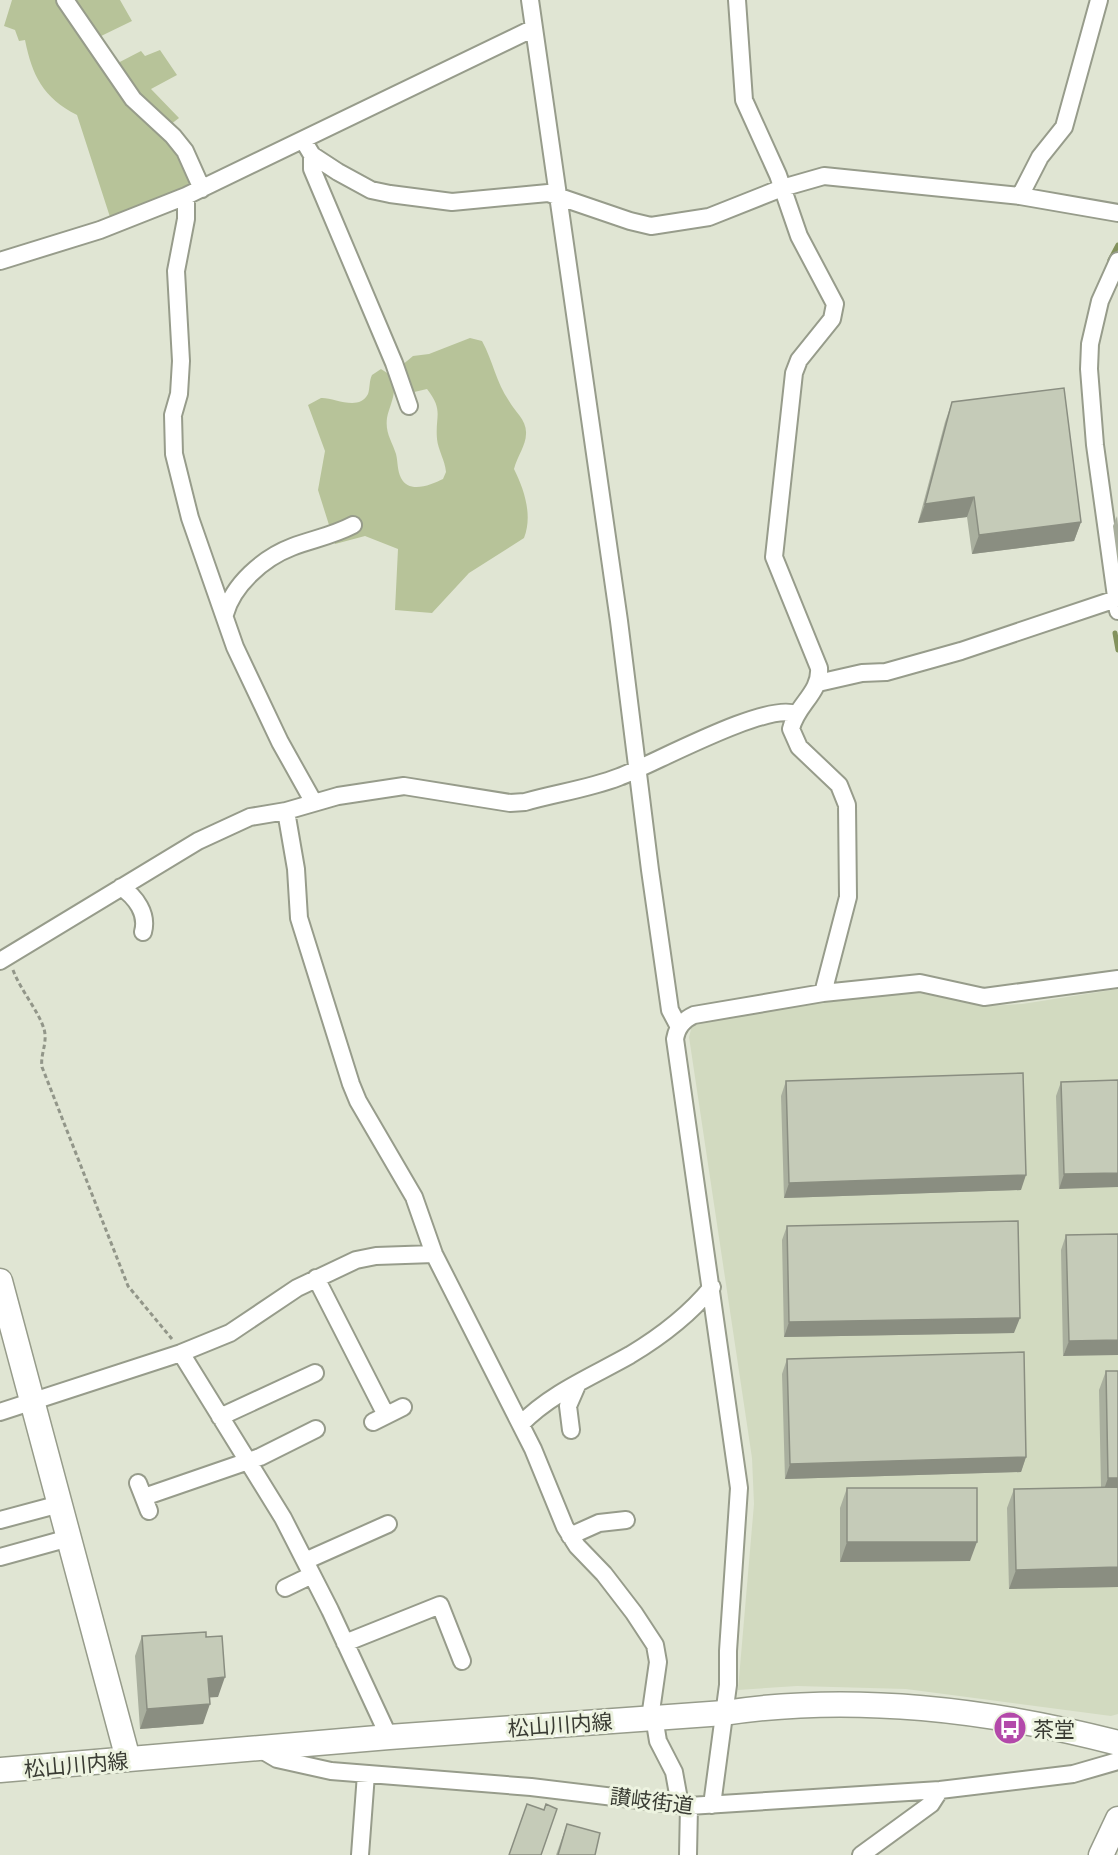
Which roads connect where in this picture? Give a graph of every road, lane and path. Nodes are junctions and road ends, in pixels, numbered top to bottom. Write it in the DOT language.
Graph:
graph roads {
  1 [pos="64,0"];
  2 [pos="530,0"];
  3 [pos="737,0"];
  4 [pos="1099,0"];
  5 [pos="534,28"];
  6 [pos="303,140"];
  7 [pos="312,155"];
  8 [pos="782,188"];
  9 [pos="202,189"];
  10 [pos="558,195"];
  11 [pos="186,196"];
  12 [pos="1020,196"];
  13 [pos="1118,213"];
  14 [pos="0,261"];
  15 [pos="1118,261"];
  16 [pos="409,406"];
  17 [pos="353,525"];
  18 [pos="1117,605"];
  19 [pos="225,614"];
  20 [pos="818,683"];
  21 [pos="795,714"];
  22 [pos="638,769"];
  23 [pos="313,801"];
  24 [pos="285,811"];
  25 [pos="121,888"];
  26 [pos="143,932"];
  27 [pos="4,959"];
  28 [pos="1118,979"];
  29 [pos="823,993"];
  30 [pos="679,1027"];
  31 [pos="434,1254"];
  32 [pos="316,1278"];
  33 [pos="0,1281"];
  34 [pos="712,1287"];
  35 [pos="181,1353"];
  36 [pos="315,1373"];
  37 [pos="578,1383"];
  38 [pos="32,1401"];
  39 [pos="403,1407"];
  40 [pos="0,1412"];
  41 [pos="220,1417"];
  42 [pos="523,1424"];
  43 [pos="316,1429"];
  44 [pos="572,1430"];
  45 [pos="248,1461"];
  46 [pos="144,1497"];
  47 [pos="60,1504"];
  48 [pos="0,1520"];
  49 [pos="626,1520"];
  50 [pos="388,1524"];
  51 [pos="570,1536"];
  52 [pos="69,1538"];
  53 [pos="0,1557"];
  54 [pos="308,1568"];
  55 [pos="285,1588"];
  56 [pos="345,1643"];
  57 [pos="462,1661"];
  58 [pos="724,1713"];
  59 [pos="652,1718"];
  60 [pos="389,1737"];
  61 [pos="1118,1743"];
  62 [pos="260,1749"];
  63 [pos="128,1759"];
  64 [pos="1118,1761"];
  65 [pos="0,1770"];
  66 [pos="366,1774"];
  67 [pos="940,1790"];
  68 [pos="712,1805"];
  69 [pos="685,1806"];
  70 [pos="1118,1819"];
  71 [pos="360,1855"];
  72 [pos="688,1855"];
  73 [pos="861,1855"];
  74 [pos="1101,1855"];
  1 -- 9 [label="street"];
  2 -- 5 [label="street"];
  3 -- 8 [label="street"];
  4 -- 12 [label="street"];
  5 -- 6 [label="street"];
  5 -- 10 [label="street"];
  6 -- 7 [label="street"];
  6 -- 9 [label="street"];
  7 -- 10 [label="street"];
  7 -- 16 [label="street"];
  8 -- 10 [label="street"];
  8 -- 12 [label="street"];
  8 -- 20 [label="street"];
  9 -- 11 [label="street"];
  10 -- 22 [label="street"];
  11 -- 14 [label="street"];
  11 -- 19 [label="street"];
  12 -- 13 [label="street"];
  15 -- 18 [label="street"];
  17 -- 19 [label="street"];
  18 -- 20 [label="street"];
  19 -- 23 [label="street"];
  20 -- 21 [label="street"];
  21 -- 22 [label="street"];
  21 -- 29 [label="street"];
  22 -- 23 [label="street"];
  22 -- 30 [label="street"];
  23 -- 24 [label="street"];
  24 -- 25 [label="street"];
  24 -- 31 [label="street"];
  25 -- 26 [label="street"];
  25 -- 27 [label="street"];
  27 -- 35 [label="path"];
  28 -- 29 [label="street"];
  29 -- 30 [label="street"];
  30 -- 34 [label="street"];
  31 -- 32 [label="street"];
  31 -- 42 [label="street"];
  32 -- 35 [label="street"];
  32 -- 39 [label="street"];
  33 -- 38 [label="main road"];
  34 -- 37 [label="street"];
  34 -- 58 [label="street"];
  35 -- 38 [label="street"];
  35 -- 41 [label="street"];
  36 -- 41 [label="street"];
  37 -- 42 [label="street"];
  37 -- 44 [label="street"];
  38 -- 40 [label="street"];
  38 -- 47 [label="main road"];
  41 -- 45 [label="street"];
  42 -- 51 [label="street"];
  43 -- 45 [label="street"];
  45 -- 46 [label="street"];
  45 -- 54 [label="street"];
  47 -- 48 [label="street"];
  47 -- 52 [label="main road"];
  49 -- 51 [label="street"];
  50 -- 54 [label="street"];
  51 -- 59 [label="street"];
  52 -- 53 [label="street"];
  52 -- 63 [label="main road"];
  54 -- 55 [label="street"];
  54 -- 56 [label="street"];
  56 -- 57 [label="street"];
  56 -- 60 [label="street"];
  58 -- 59 [label="main road, 松山川内線"];
  58 -- 61 [label="main road, 松山川内線"];
  58 -- 68 [label="street"];
  59 -- 60 [label="main road, 松山川内線"];
  59 -- 69 [label="street"];
  60 -- 62 [label="main road, 松山川内線"];
  62 -- 63 [label="main road, 松山川内線"];
  62 -- 66 [label="street, 讃岐街道"];
  63 -- 65 [label="main road, 松山川内線"];
  64 -- 67 [label="street, 讃岐街道"];
  66 -- 69 [label="street, 讃岐街道"];
  66 -- 71 [label="street"];
  67 -- 68 [label="street, 讃岐街道"];
  67 -- 73 [label="street"];
  68 -- 69 [label="street, 讃岐街道"];
  69 -- 72 [label="street"];
  70 -- 74 [label="main road"];
}
